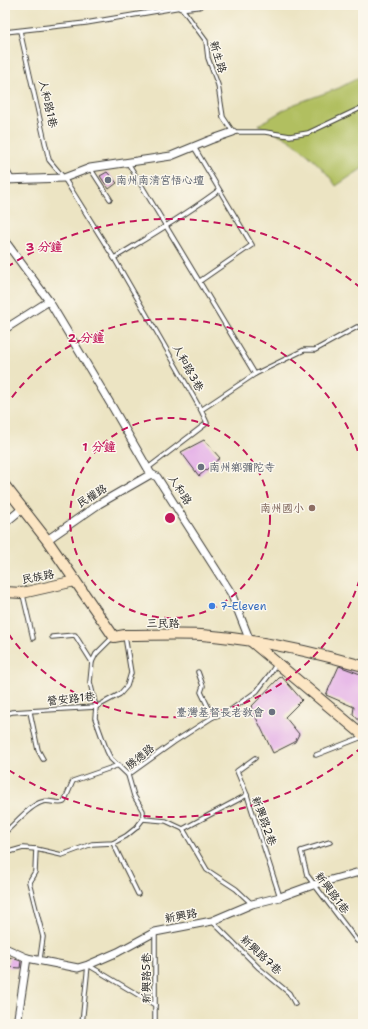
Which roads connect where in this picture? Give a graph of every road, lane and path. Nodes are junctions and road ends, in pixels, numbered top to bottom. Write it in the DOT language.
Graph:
graph roads {
  1 [pos="199,5"];
  2 [pos="180,6"];
  3 [pos="20,31"];
  4 [pos="5,32"];
  5 [pos="363,107"];
  6 [pos="233,132"];
  7 [pos="194,147"];
  8 [pos="127,162"];
  9 [pos="5,167"];
  10 [pos="90,168"];
  11 [pos="64,178"];
  12 [pos="9,180"];
  13 [pos="219,190"];
  14 [pos="110,200"];
  15 [pos="166,227"];
  16 [pos="5,241"];
  17 [pos="114,258"];
  18 [pos="200,281"];
  19 [pos="49,301"];
  20 [pos="357,327"];
  21 [pos="5,329"];
  22 [pos="255,374"];
  23 [pos="201,410"];
  24 [pos="149,471"];
  25 [pos="5,486"];
  26 [pos="23,508"];
  27 [pos="5,523"];
  28 [pos="47,540"];
  29 [pos="76,581"];
  30 [pos="5,592"];
  31 [pos="22,593"];
  32 [pos="125,635"];
  33 [pos="52,637"];
  34 [pos="114,637"];
  35 [pos="33,638"];
  36 [pos="250,641"];
  37 [pos="92,662"];
  38 [pos="277,663"];
  39 [pos="363,666"];
  40 [pos="198,672"];
  41 [pos="96,707"];
  42 [pos="30,712"];
  43 [pos="5,714"];
  44 [pos="213,717"];
  45 [pos="363,736"];
  46 [pos="316,755"];
  47 [pos="256,758"];
  48 [pos="43,759"];
  49 [pos="119,765"];
  50 [pos="128,775"];
  51 [pos="247,795"];
  52 [pos="143,819"];
  53 [pos="184,829"];
  54 [pos="5,832"];
  55 [pos="330,842"];
  56 [pos="113,843"];
  57 [pos="36,849"];
  58 [pos="5,853"];
  59 [pos="363,870"];
  60 [pos="313,884"];
  61 [pos="138,894"];
  62 [pos="280,897"];
  63 [pos="252,904"];
  64 [pos="212,921"];
  65 [pos="155,932"];
  66 [pos="363,939"];
  67 [pos="5,948"];
  68 [pos="27,958"];
  69 [pos="40,959"];
  70 [pos="88,965"];
  71 [pos="296,1004"];
  72 [pos="155,1005"];
  73 [pos="17,1024"];
  74 [pos="82,1024"];
  75 [pos="155,1024"];
  1 -- 2 [label="street"];
  2 -- 3 [label="lane"];
  2 -- 6 [label="lane, 新生路"];
  3 -- 4 [label="lane"];
  3 -- 11 [label="lane, 人和路1巷"];
  5 -- 6 [label="lane"];
  6 -- 7 [label="street"];
  7 -- 8 [label="street"];
  7 -- 13 [label="lane"];
  8 -- 10 [label="street"];
  8 -- 15 [label="lane"];
  9 -- 12 [label="lane"];
  10 -- 11 [label="street"];
  10 -- 14 [label="lane"];
  11 -- 12 [label="street"];
  11 -- 17 [label="lane, 人和路1巷"];
  13 -- 15 [label="lane"];
  13 -- 18 [label="lane"];
  15 -- 17 [label="lane"];
  15 -- 18 [label="lane"];
  16 -- 19 [label="street, 人和路"];
  17 -- 23 [label="lane, 人和路3巷"];
  18 -- 22 [label="lane"];
  19 -- 21 [label="street"];
  19 -- 24 [label="street, 人和路"];
  20 -- 22 [label="lane"];
  22 -- 23 [label="lane"];
  23 -- 24 [label="lane, 人和路3巷"];
  24 -- 28 [label="street, 民權路"];
  24 -- 36 [label="street, 人和路"];
  25 -- 26 [label="main road"];
  26 -- 27 [label="street"];
  26 -- 28 [label="main road"];
  28 -- 29 [label="main road"];
  29 -- 31 [label="main road, 民族路"];
  29 -- 34 [label="main road"];
  30 -- 31 [label="main road, 民族路"];
  31 -- 35 [label="lane"];
  32 -- 34 [label="main road, 三民路"];
  32 -- 36 [label="main road, 三民路"];
  32 -- 41 [label="lane, 營安路1巷"];
  33 -- 37 [label="lane"];
  34 -- 37 [label="lane"];
  36 -- 38 [label="main road"];
  36 -- 39 [label="main road"];
  37 -- 41 [label="lane"];
  38 -- 44 [label="lane, 勝德路"];
  38 -- 45 [label="main road"];
  40 -- 44 [label="lane"];
  41 -- 42 [label="lane, 營安路1巷"];
  41 -- 49 [label="lane"];
  42 -- 43 [label="lane, 營安路1巷"];
  42 -- 48 [label="lane"];
  44 -- 50 [label="lane, 勝德路"];
  45 -- 46 [label="lane"];
  47 -- 51 [label="lane"];
  49 -- 50 [label="lane"];
  49 -- 54 [label="lane"];
  50 -- 52 [label="lane, 勝德路"];
  51 -- 53 [label="lane, 新興路2巷"];
  51 -- 62 [label="lane, 新興路2巷"];
  52 -- 53 [label="lane"];
  52 -- 56 [label="lane"];
  53 -- 63 [label="lane"];
  55 -- 60 [label="lane, 新興路1巷"];
  56 -- 57 [label="lane"];
  56 -- 61 [label="lane"];
  57 -- 58 [label="lane"];
  57 -- 69 [label="lane"];
  59 -- 60 [label="street, 新興路"];
  60 -- 62 [label="street, 新興路"];
  60 -- 66 [label="lane, 新興路1巷"];
  62 -- 63 [label="street, 新興路"];
  63 -- 64 [label="street, 新興路"];
  64 -- 65 [label="street, 新興路"];
  64 -- 71 [label="lane, 新興路7巷"];
  65 -- 70 [label="street, 新興路"];
  65 -- 72 [label="lane, 新興路5巷"];
  67 -- 68 [label="street, 新興路"];
  68 -- 69 [label="street, 新興路"];
  68 -- 73 [label="street"];
  69 -- 70 [label="street, 新興路"];
  70 -- 72 [label="lane"];
  70 -- 74 [label="lane"];
  72 -- 75 [label="lane, 新興路5巷"];
}
